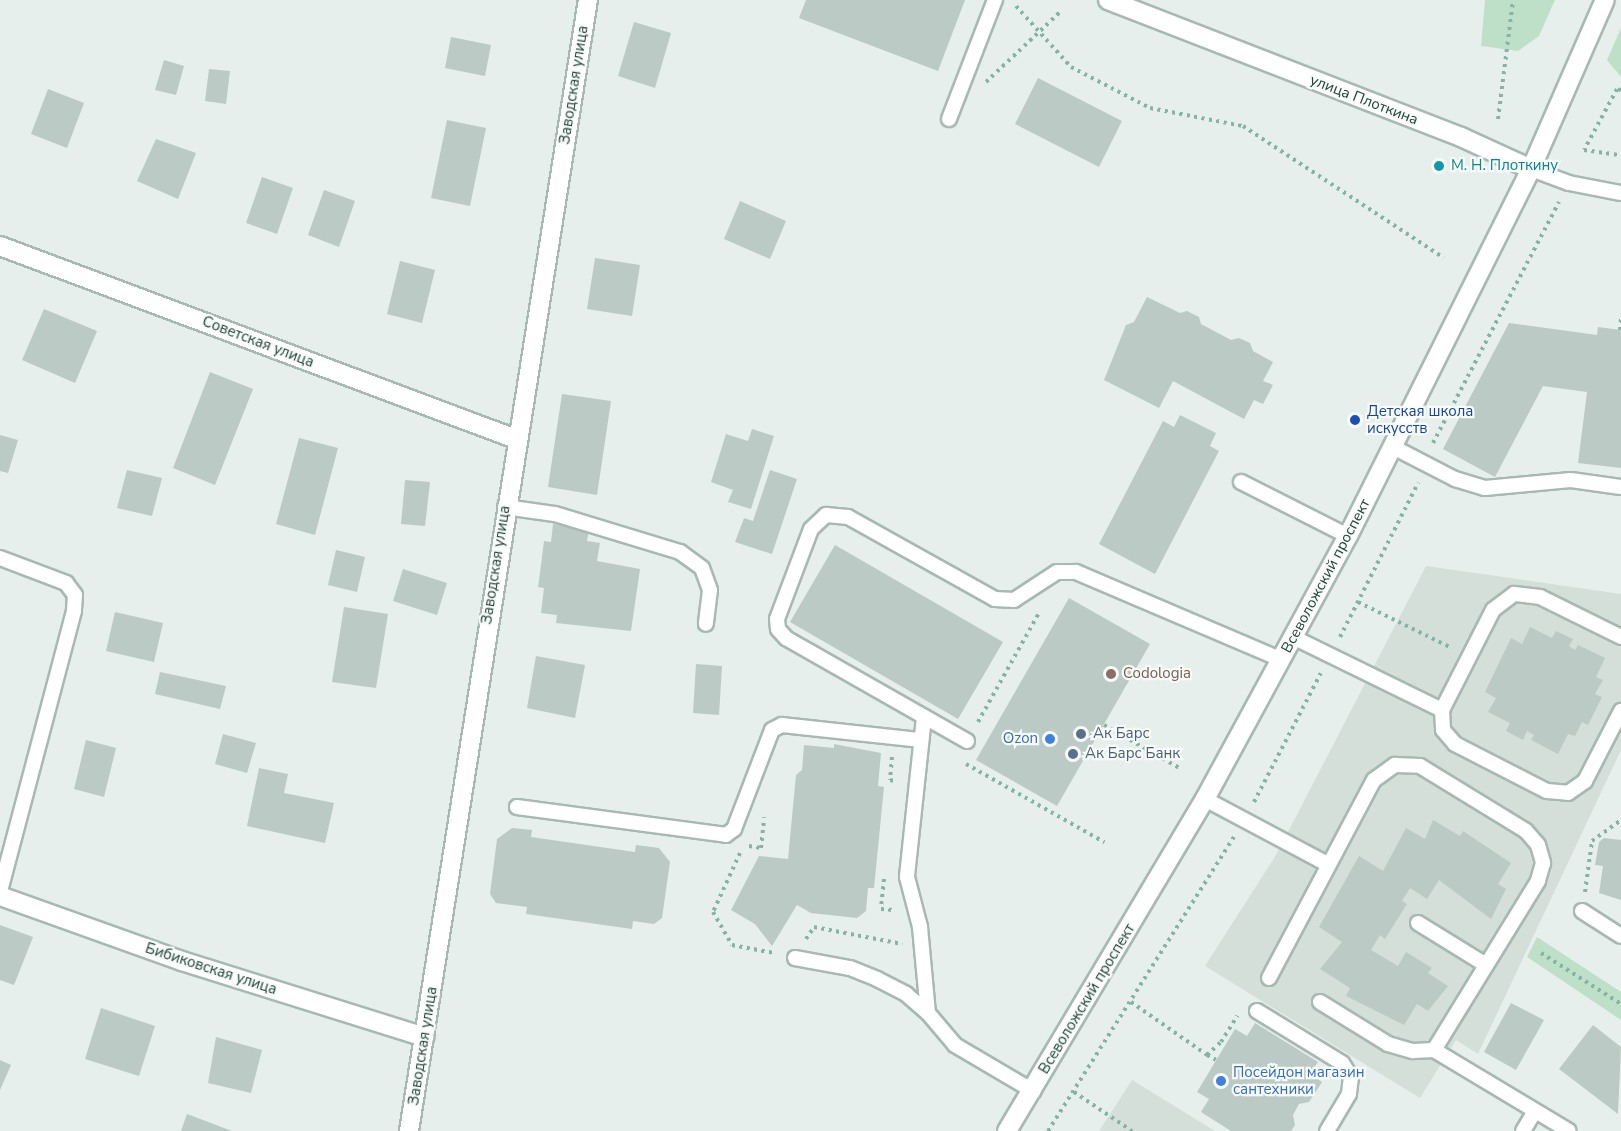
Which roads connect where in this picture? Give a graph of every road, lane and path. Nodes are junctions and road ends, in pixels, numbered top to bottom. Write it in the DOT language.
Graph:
graph roads {
  1 [pos="588,0"];
  2 [pos="995,0"];
  3 [pos="1011,0"];
  4 [pos="1108,0"];
  5 [pos="1514,0"];
  6 [pos="1605,0"];
  7 [pos="1061,11"];
  8 [pos="1040,32"];
  9 [pos="966,74"];
  10 [pos="1621,90"];
  11 [pos="949,118"];
  12 [pos="1498,119"];
  13 [pos="1621,155"];
  14 [pos="1531,170"];
  15 [pos="1621,193"];
  16 [pos="1550,220"];
  17 [pos="0,246"];
  18 [pos="1444,258"];
  19 [pos="1621,319"];
  20 [pos="1620,330"];
  21 [pos="516,439"];
  22 [pos="1393,447"];
  23 [pos="1425,464"];
  24 [pos="1241,482"];
  25 [pos="1621,487"];
  26 [pos="505,507"];
  27 [pos="1348,536"];
  28 [pos="0,558"];
  29 [pos="1358,602"];
  30 [pos="706,624"];
  31 [pos="1621,637"];
  32 [pos="1294,638"];
  33 [pos="1018,651"];
  34 [pos="1330,656"];
  35 [pos="1469,656"];
  36 [pos="1282,660"];
  37 [pos="1442,710"];
  38 [pos="1621,711"];
  39 [pos="924,717"];
  40 [pos="1104,725"];
  41 [pos="921,740"];
  42 [pos="967,741"];
  43 [pos="1181,769"];
  44 [pos="1205,799"];
  45 [pos="517,807"];
  46 [pos="765,812"];
  47 [pos="1245,820"];
  48 [pos="1621,820"];
  49 [pos="1104,842"];
  50 [pos="1329,865"];
  51 [pos="883,887"];
  52 [pos="0,892"];
  53 [pos="0,896"];
  54 [pos="890,910"];
  55 [pos="1582,910"];
  56 [pos="1418,923"];
  57 [pos="1621,936"];
  58 [pos="921,947"];
  59 [pos="1541,952"];
  60 [pos="795,958"];
  61 [pos="1486,965"];
  62 [pos="1269,978"];
  63 [pos="1131,1002"];
  64 [pos="1320,1002"];
  65 [pos="1621,1004"];
  66 [pos="1257,1011"];
  67 [pos="928,1013"];
  68 [pos="424,1037"];
  69 [pos="1434,1050"];
  70 [pos="1207,1055"];
  71 [pos="1216,1060"];
  72 [pos="1033,1091"];
  73 [pos="1074,1092"];
  74 [pos="1534,1113"];
  75 [pos="409,1131"];
  76 [pos="1007,1131"];
  77 [pos="1048,1131"];
  78 [pos="1132,1131"];
  79 [pos="1328,1131"];
  80 [pos="1523,1131"];
  81 [pos="1569,1131"];
  1 -- 21 [label="street, Заводская улица"];
  2 -- 9 [label="lane"];
  3 -- 8 [label="path"];
  4 -- 14 [label="street, улица Плоткина"];
  5 -- 12 [label="path"];
  6 -- 14 [label="street, Всеволожский проспект"];
  7 -- 8 [label="path"];
  8 -- 9 [label="path"];
  8 -- 18 [label="path"];
  9 -- 11 [label="lane"];
  10 -- 13 [label="path"];
  14 -- 15 [label="lane, улица Плоткина"];
  14 -- 22 [label="street, Всеволожский проспект"];
  16 -- 23 [label="path"];
  17 -- 21 [label="street, Советская улица"];
  19 -- 20 [label="path"];
  21 -- 26 [label="street, Заводская улица"];
  22 -- 23 [label="lane"];
  22 -- 27 [label="street, Всеволожский проспект"];
  23 -- 25 [label="lane"];
  23 -- 29 [label="path"];
  24 -- 27 [label="lane"];
  26 -- 30 [label="lane"];
  26 -- 68 [label="street, Заводская улица"];
  27 -- 32 [label="street, Всеволожский проспект"];
  28 -- 52 [label="lane"];
  29 -- 34 [label="path"];
  29 -- 35 [label="path"];
  31 -- 35 [label="lane"];
  32 -- 34 [label="lane"];
  32 -- 36 [label="street, Всеволожский проспект"];
  33 -- 42 [label="path"];
  34 -- 37 [label="lane"];
  34 -- 47 [label="path"];
  35 -- 37 [label="lane"];
  36 -- 39 [label="lane"];
  36 -- 44 [label="street, Всеволожский проспект"];
  37 -- 38 [label="lane"];
  39 -- 41 [label="lane"];
  39 -- 42 [label="lane"];
  40 -- 43 [label="path"];
  41 -- 45 [label="lane"];
  41 -- 58 [label="lane"];
  42 -- 49 [label="path"];
  44 -- 47 [label="lane"];
  44 -- 72 [label="street, Всеволожский проспект"];
  46 -- 60 [label="path"];
  47 -- 50 [label="lane"];
  47 -- 63 [label="path"];
  48 -- 55 [label="path"];
  50 -- 61 [label="lane"];
  50 -- 62 [label="lane"];
  51 -- 54 [label="path"];
  53 -- 68 [label="street, Бибиковская улица"];
  55 -- 57 [label="lane"];
  56 -- 61 [label="lane"];
  58 -- 60 [label="path"];
  58 -- 67 [label="lane"];
  59 -- 65 [label="path"];
  60 -- 67 [label="lane"];
  61 -- 69 [label="lane"];
  63 -- 70 [label="path"];
  63 -- 73 [label="path"];
  64 -- 69 [label="lane"];
  66 -- 70 [label="path"];
  66 -- 79 [label="lane"];
  67 -- 72 [label="lane"];
  68 -- 75 [label="street, Заводская улица"];
  69 -- 74 [label="lane"];
  70 -- 71 [label="path"];
  72 -- 76 [label="street, Всеволожский проспект"];
  73 -- 77 [label="path"];
  73 -- 78 [label="path"];
  74 -- 80 [label="lane"];
  74 -- 81 [label="lane"];
}
